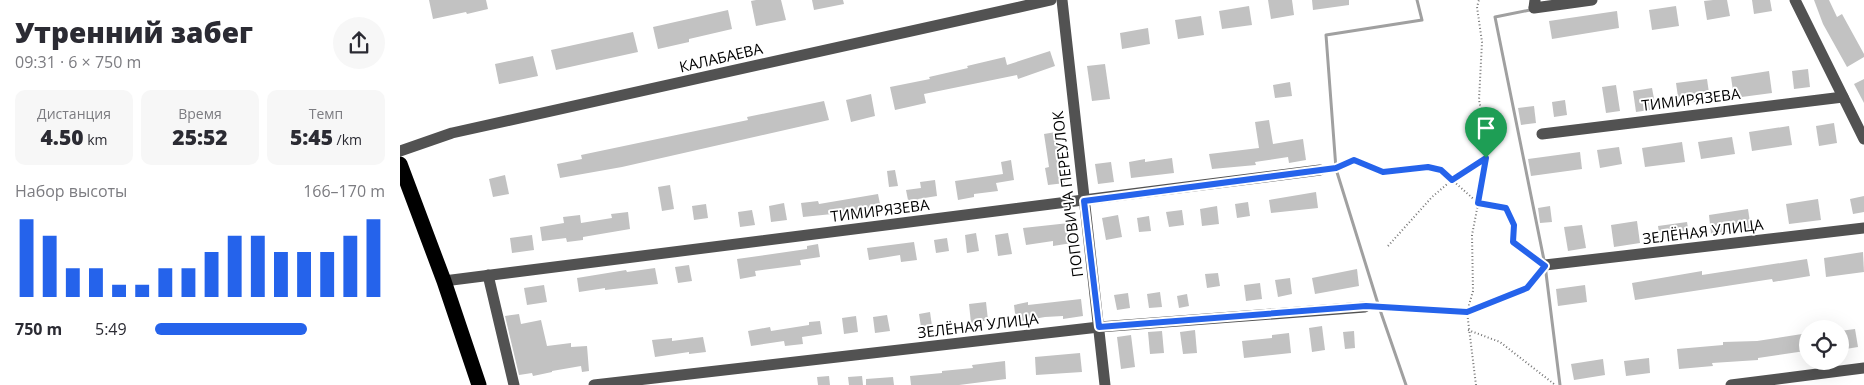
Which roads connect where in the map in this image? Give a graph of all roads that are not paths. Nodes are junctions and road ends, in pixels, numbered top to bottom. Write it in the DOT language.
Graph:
graph roads {
  1 [pos="1051,0"];
  2 [pos="1062,0"];
  3 [pos="1592,0"];
  4 [pos="1795,0"];
  5 [pos="1535,4"];
  6 [pos="1843,97"];
  7 [pos="1542,134"];
  8 [pos="1864,139"];
  9 [pos="400,150"];
  10 [pos="400,164"];
  11 [pos="1320,170"];
  12 [pos="1084,201"];
  13 [pos="1864,228"];
  14 [pos="1545,266"];
  15 [pos="488,275"];
  16 [pos="444,281"];
  17 [pos="1366,306"];
  18 [pos="1099,327"];
  19 [pos="1864,368"];
  20 [pos="479,385"];
  21 [pos="514,385"];
  22 [pos="594,385"];
  23 [pos="1105,385"];
  24 [pos="1732,385"];
  1 -- 9 [label="street, КАЛАБАЕВА"];
  2 -- 12 [label="street, ПОПОВИЧА ПЕРЕУЛОК"];
  3 -- 5 [label="street"];
  4 -- 6 [label="street"];
  6 -- 7 [label="street, ТИМИРЯЗЕВА"];
  6 -- 8 [label="street"];
  10 -- 16 [label="highway"];
  11 -- 12 [label="street, ТИМИРЯЗЕВА"];
  12 -- 15 [label="street, ТИМИРЯЗЕВА"];
  12 -- 18 [label="street, ПОПОВИЧА ПЕРЕУЛОК"];
  13 -- 14 [label="street, ЗЕЛЁНАЯ УЛИЦА"];
  15 -- 16 [label="street, ТИМИРЯЗЕВА"];
  15 -- 21 [label="street"];
  16 -- 20 [label="highway"];
  17 -- 18 [label="street, ЗЕЛЁНАЯ УЛИЦА"];
  18 -- 22 [label="street, ЗЕЛЁНАЯ УЛИЦА"];
  18 -- 23 [label="street, ПОПОВИЧА ПЕРЕУЛОК"];
  19 -- 24 [label="street"];
}
